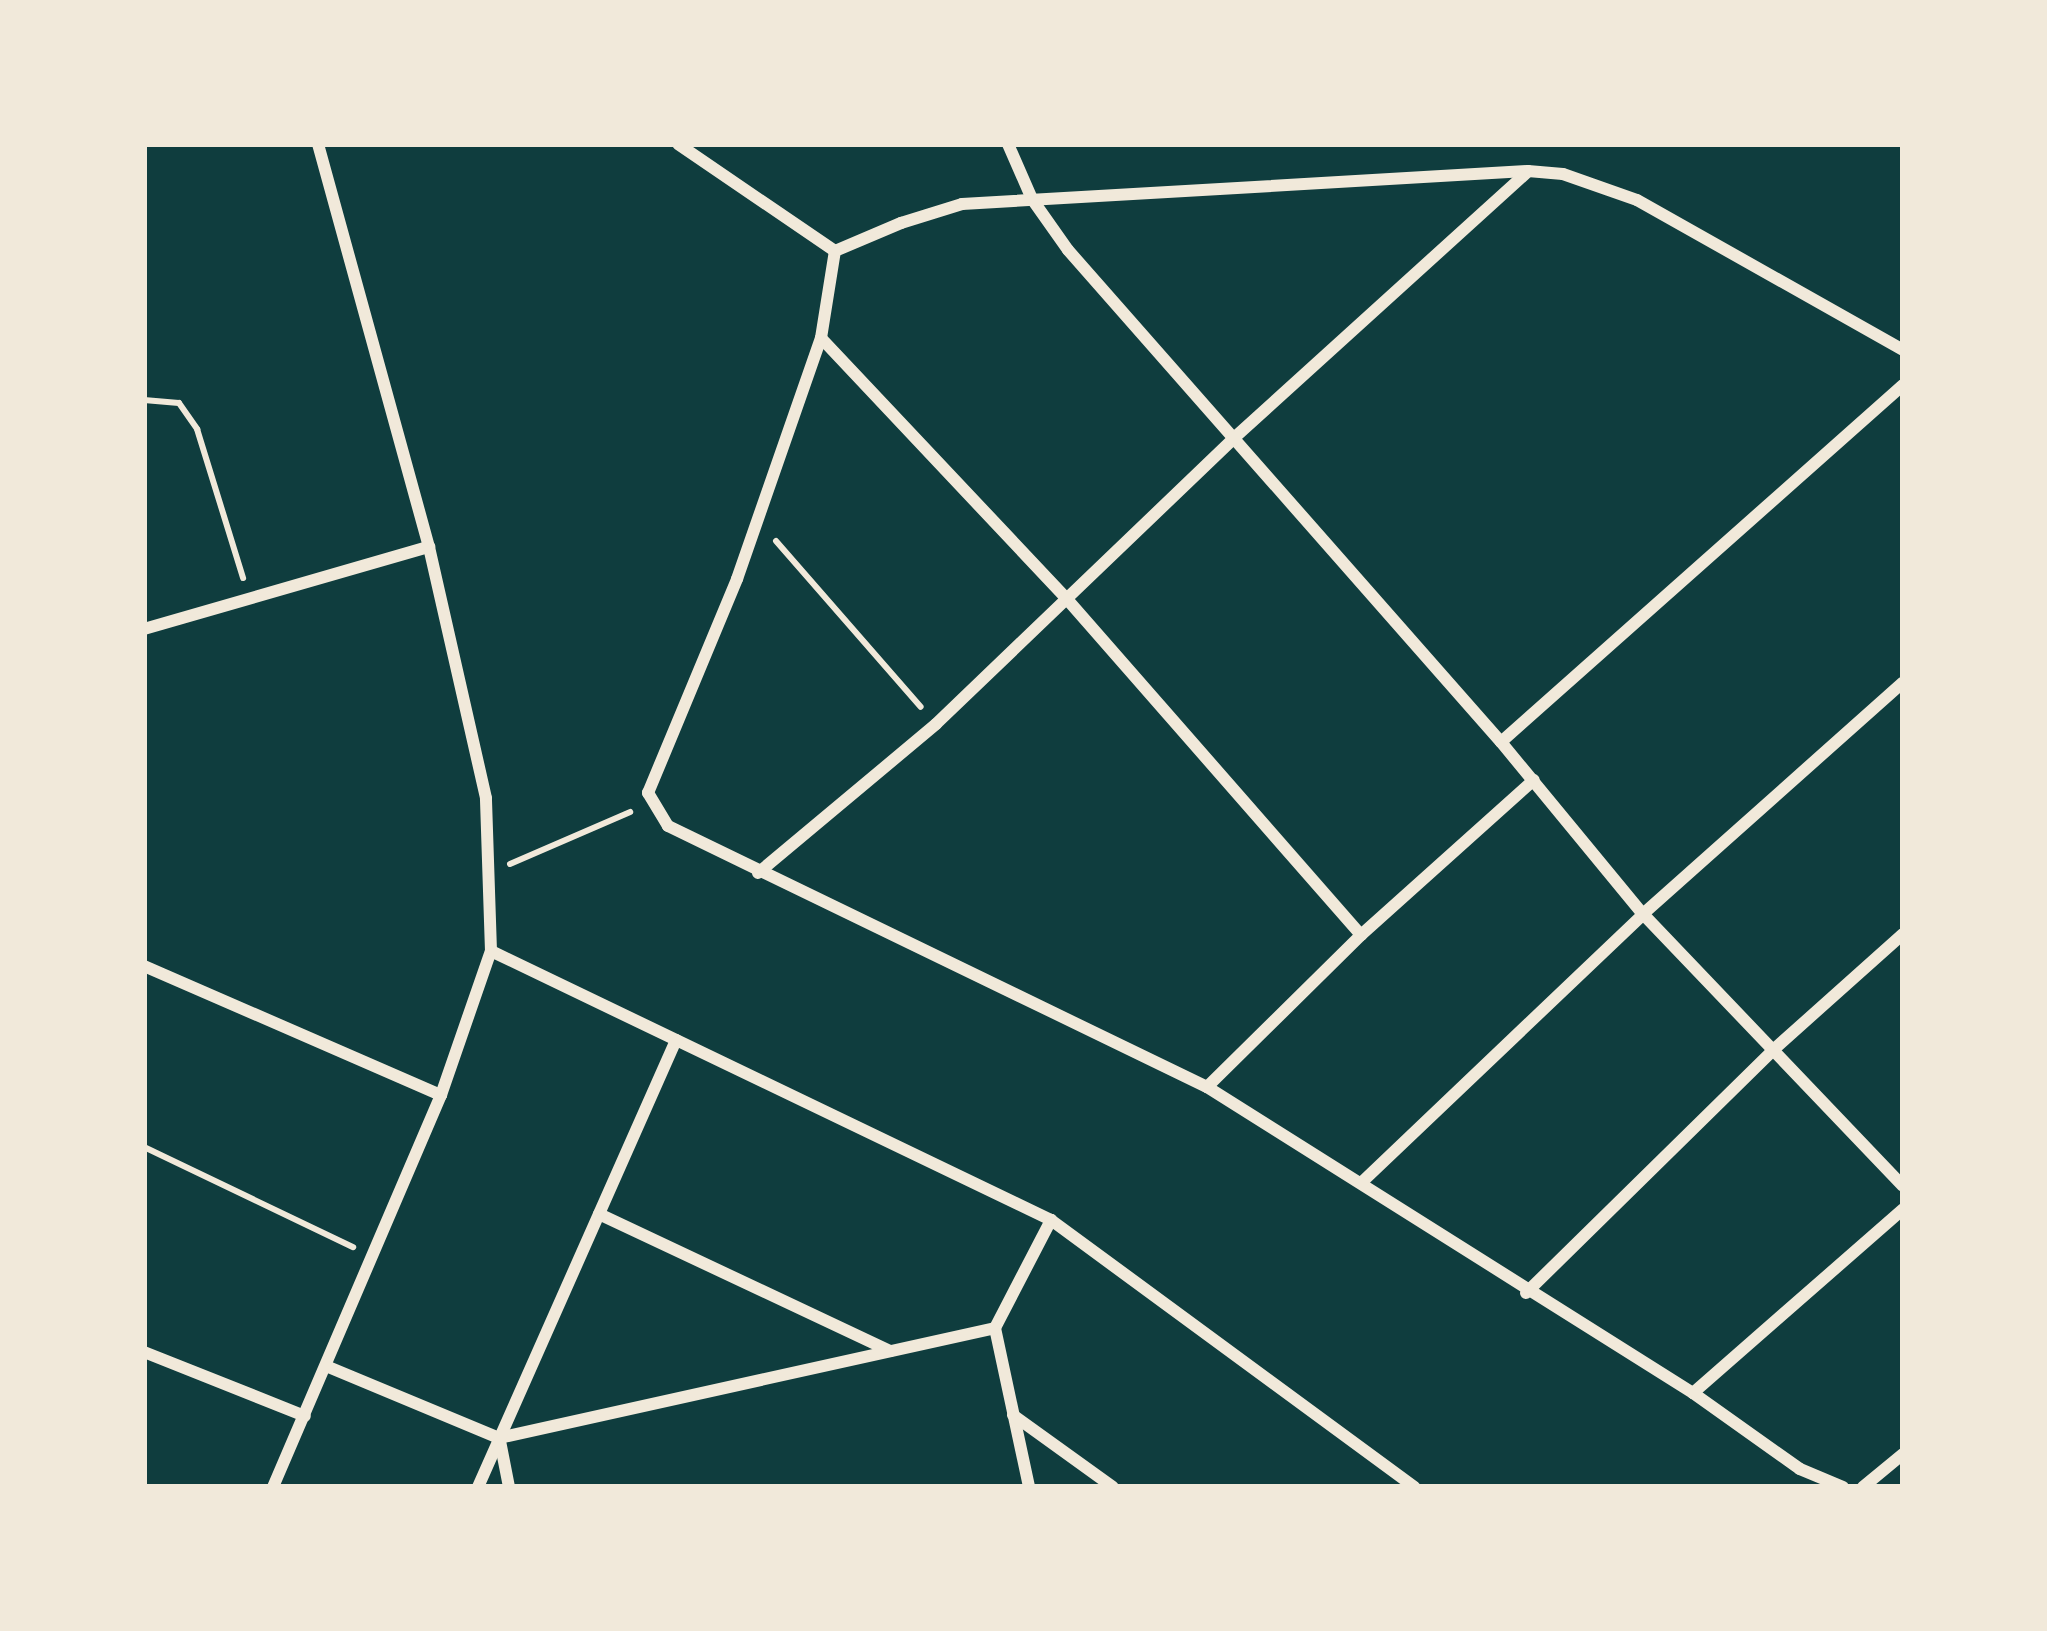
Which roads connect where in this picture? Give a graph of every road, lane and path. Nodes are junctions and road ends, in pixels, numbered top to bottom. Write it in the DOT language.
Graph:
graph roads {
  1 [pos="318,144"];
  2 [pos="678,144"];
  3 [pos="1008,144"];
  4 [pos="1528,171"];
  5 [pos="1032,199"];
  6 [pos="835,251"];
  7 [pos="821,338"];
  8 [pos="1903,350"];
  9 [pos="1903,386"];
  10 [pos="144,400"];
  11 [pos="1234,438"];
  12 [pos="758,520"];
  13 [pos="430,547"];
  14 [pos="249,598"];
  15 [pos="1066,598"];
  16 [pos="144,628"];
  17 [pos="1903,682"];
  18 [pos="936,724"];
  19 [pos="1501,742"];
  20 [pos="1534,781"];
  21 [pos="650,803"];
  22 [pos="491,872"];
  23 [pos="758,874"];
  24 [pos="1643,914"];
  25 [pos="1903,934"];
  26 [pos="1361,935"];
  27 [pos="491,951"];
  28 [pos="144,966"];
  29 [pos="676,1040"];
  30 [pos="1772,1051"];
  31 [pos="1207,1087"];
  32 [pos="441,1095"];
  33 [pos="144,1147"];
  34 [pos="1361,1183"];
  35 [pos="1903,1186"];
  36 [pos="1903,1209"];
  37 [pos="599,1214"];
  38 [pos="1051,1220"];
  39 [pos="373,1256"];
  40 [pos="1526,1293"];
  41 [pos="995,1328"];
  42 [pos="891,1351"];
  43 [pos="144,1352"];
  44 [pos="326,1366"];
  45 [pos="1693,1393"];
  46 [pos="1013,1415"];
  47 [pos="305,1416"];
  48 [pos="499,1438"];
  49 [pos="1903,1454"];
  50 [pos="273,1487"];
  51 [pos="478,1487"];
  52 [pos="509,1487"];
  53 [pos="1029,1487"];
  54 [pos="1113,1487"];
  55 [pos="1415,1487"];
  56 [pos="1843,1487"];
  57 [pos="1863,1487"];
  1 -- 13 [label="street"];
  2 -- 6 [label="street"];
  3 -- 5 [label="street"];
  4 -- 5 [label="street"];
  4 -- 8 [label="street"];
  4 -- 11 [label="street"];
  5 -- 6 [label="street"];
  5 -- 11 [label="street"];
  6 -- 7 [label="street"];
  7 -- 12 [label="street"];
  7 -- 15 [label="street"];
  9 -- 19 [label="street"];
  10 -- 14 [label="path"];
  11 -- 15 [label="street"];
  11 -- 19 [label="street"];
  12 -- 18 [label="path"];
  12 -- 21 [label="street"];
  13 -- 14 [label="street"];
  13 -- 22 [label="street"];
  14 -- 16 [label="street"];
  15 -- 18 [label="street"];
  15 -- 26 [label="street"];
  17 -- 24 [label="street"];
  18 -- 23 [label="street"];
  19 -- 20 [label="street"];
  20 -- 24 [label="street"];
  20 -- 26 [label="street"];
  21 -- 22 [label="path"];
  21 -- 23 [label="street"];
  22 -- 27 [label="street"];
  23 -- 31 [label="street"];
  24 -- 30 [label="street"];
  24 -- 34 [label="street"];
  25 -- 30 [label="street"];
  26 -- 31 [label="street"];
  27 -- 29 [label="street"];
  27 -- 32 [label="street"];
  28 -- 32 [label="street"];
  29 -- 37 [label="street"];
  29 -- 38 [label="street"];
  30 -- 35 [label="street"];
  30 -- 40 [label="street"];
  31 -- 34 [label="street"];
  32 -- 39 [label="street"];
  33 -- 39 [label="path"];
  34 -- 40 [label="street"];
  36 -- 45 [label="street"];
  37 -- 42 [label="street"];
  37 -- 48 [label="street"];
  38 -- 41 [label="street"];
  38 -- 55 [label="street"];
  39 -- 44 [label="street"];
  40 -- 45 [label="street"];
  41 -- 42 [label="street"];
  41 -- 46 [label="street"];
  42 -- 48 [label="street"];
  43 -- 47 [label="street"];
  44 -- 47 [label="street"];
  44 -- 48 [label="street"];
  45 -- 56 [label="street"];
  46 -- 53 [label="street"];
  46 -- 54 [label="street"];
  47 -- 50 [label="street"];
  48 -- 51 [label="street"];
  48 -- 52 [label="street"];
  49 -- 57 [label="street"];
}
